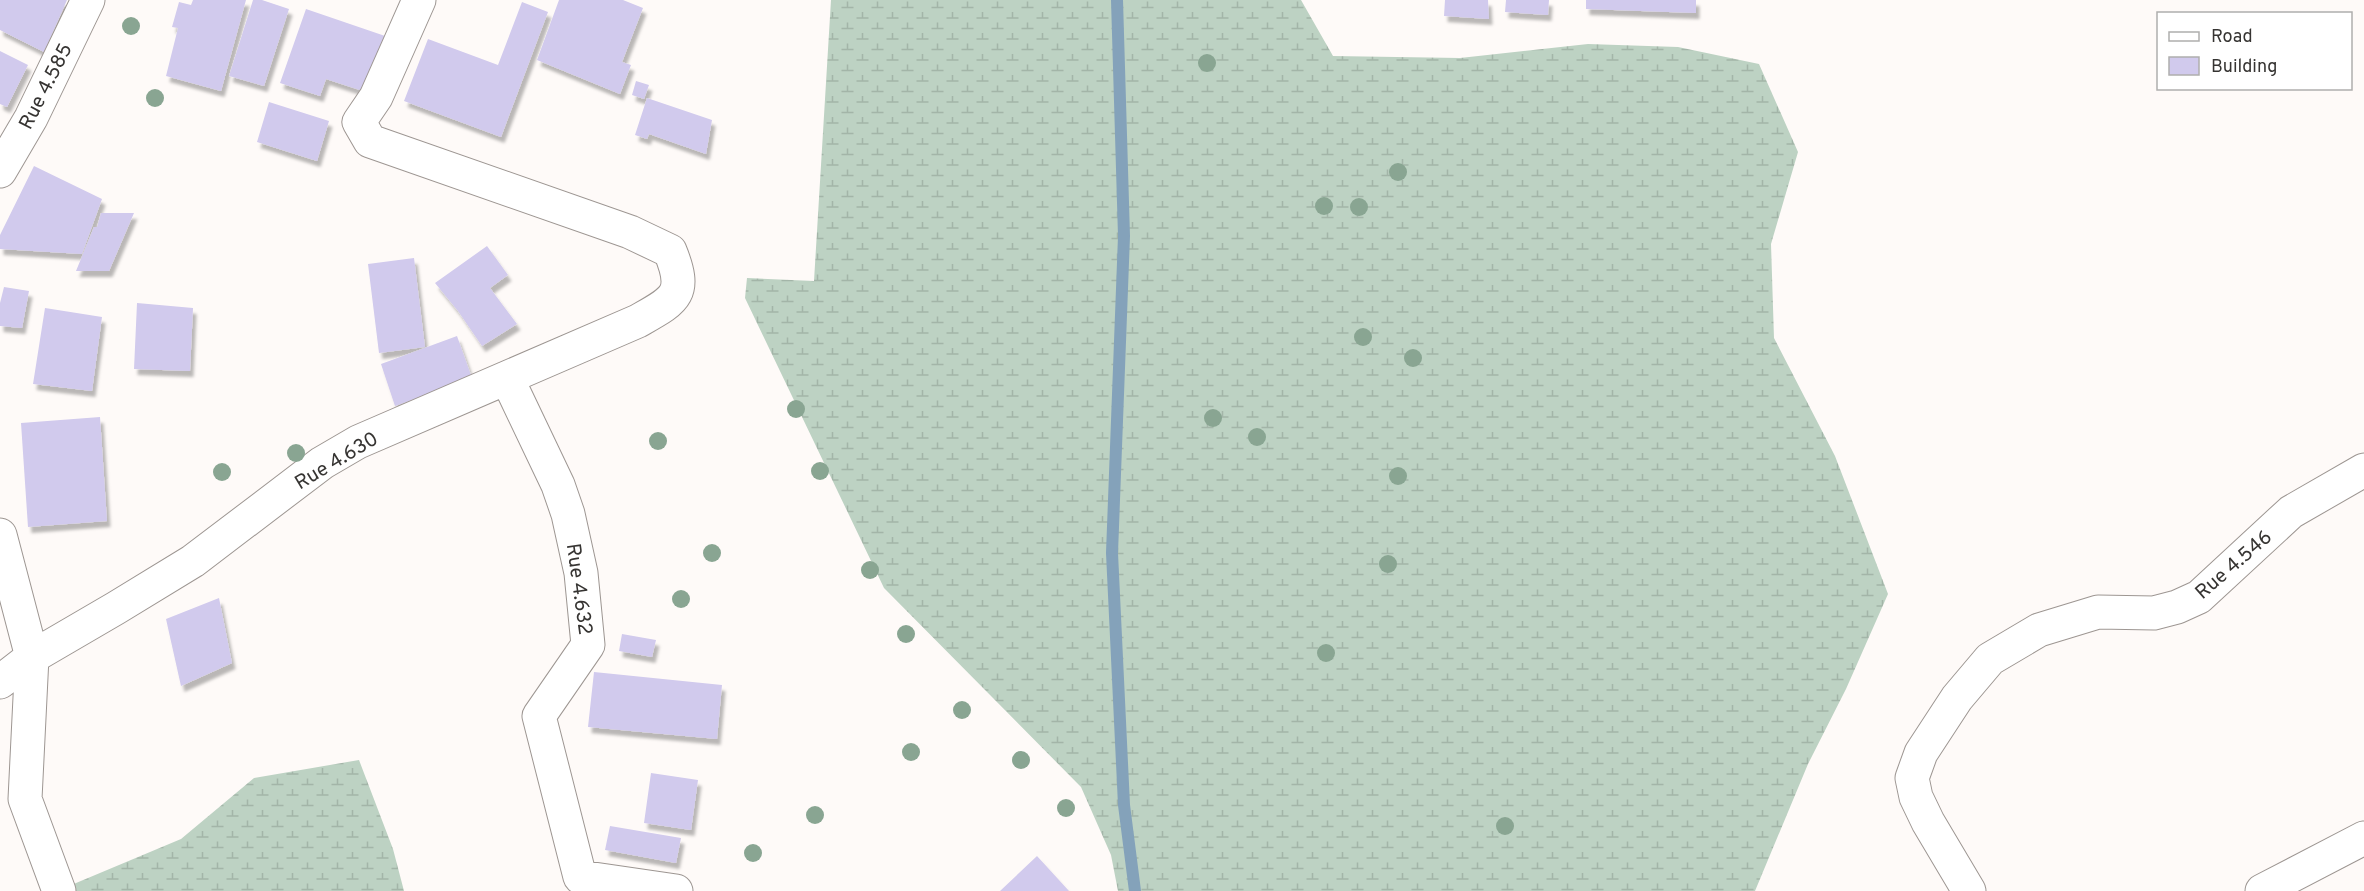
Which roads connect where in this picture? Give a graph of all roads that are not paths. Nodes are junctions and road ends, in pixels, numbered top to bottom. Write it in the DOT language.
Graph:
graph roads {
  1 [pos="88,0"];
  2 [pos="420,0"];
  3 [pos="0,171"];
  4 [pos="507,378"];
  5 [pos="2364,470"];
  6 [pos="0,535"];
  7 [pos="32,657"];
  8 [pos="0,682"];
  9 [pos="2364,838"];
  10 [pos="59,891"];
  11 [pos="676,891"];
  12 [pos="1969,891"];
  13 [pos="2262,891"];
  1 -- 3 [label="street, Rue 4.585"];
  2 -- 4 [label="street, Rue 4.630"];
  4 -- 7 [label="street, Rue 4.630"];
  4 -- 11 [label="street, Rue 4.632"];
  5 -- 12 [label="street, Rue 4.546"];
  6 -- 7 [label="street"];
  7 -- 8 [label="street, Rue 4.630"];
  7 -- 10 [label="street"];
  9 -- 13 [label="street"];
}
